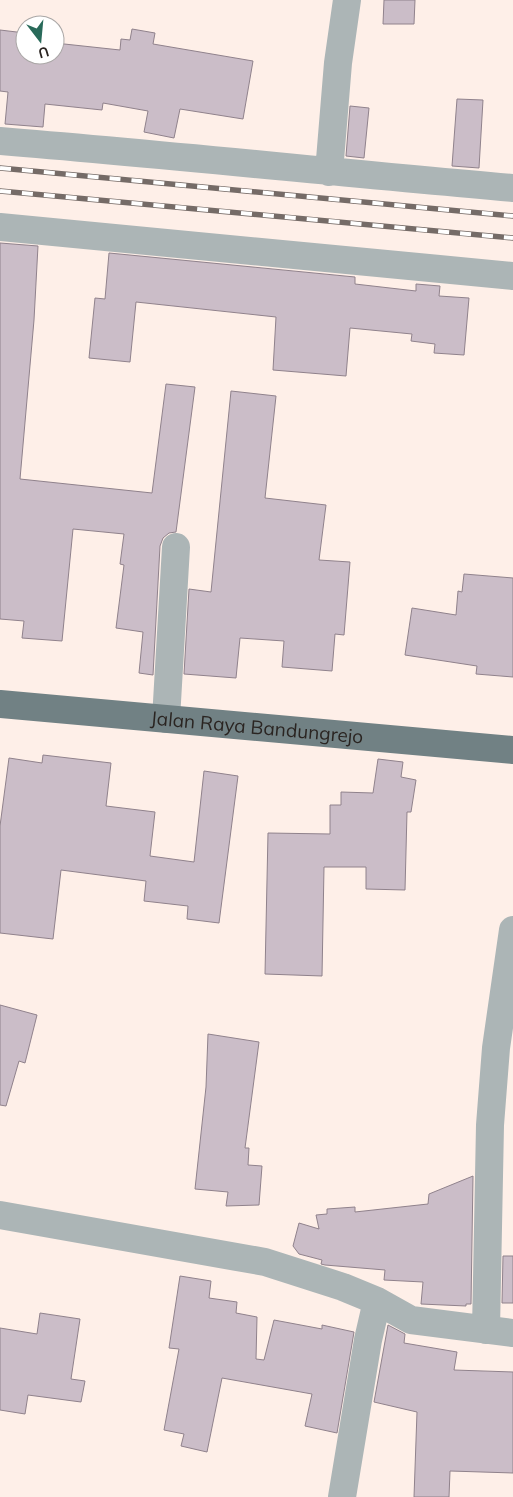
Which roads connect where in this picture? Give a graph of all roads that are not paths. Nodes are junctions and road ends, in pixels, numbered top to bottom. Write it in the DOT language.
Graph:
graph roads {
  1 [pos="347,0"];
  2 [pos="0,141"];
  3 [pos="328,172"];
  4 [pos="513,188"];
  5 [pos="0,227"];
  6 [pos="513,276"];
  7 [pos="176,547"];
  8 [pos="0,704"];
  9 [pos="166,719"];
  10 [pos="513,750"];
  11 [pos="513,930"];
  12 [pos="0,1216"];
  13 [pos="377,1301"];
  14 [pos="486,1330"];
  15 [pos="513,1333"];
  16 [pos="342,1497"];
  1 -- 3 [label="street"];
  2 -- 3 [label="street"];
  3 -- 4 [label="street"];
  5 -- 6 [label="street"];
  7 -- 9 [label="street"];
  8 -- 9 [label="main road, Jalan Raya Bandungrejo"];
  9 -- 10 [label="main road, Jalan Raya Bandungrejo"];
  11 -- 14 [label="street"];
  12 -- 13 [label="street"];
  13 -- 14 [label="street"];
  13 -- 16 [label="street"];
  14 -- 15 [label="street"];
}
